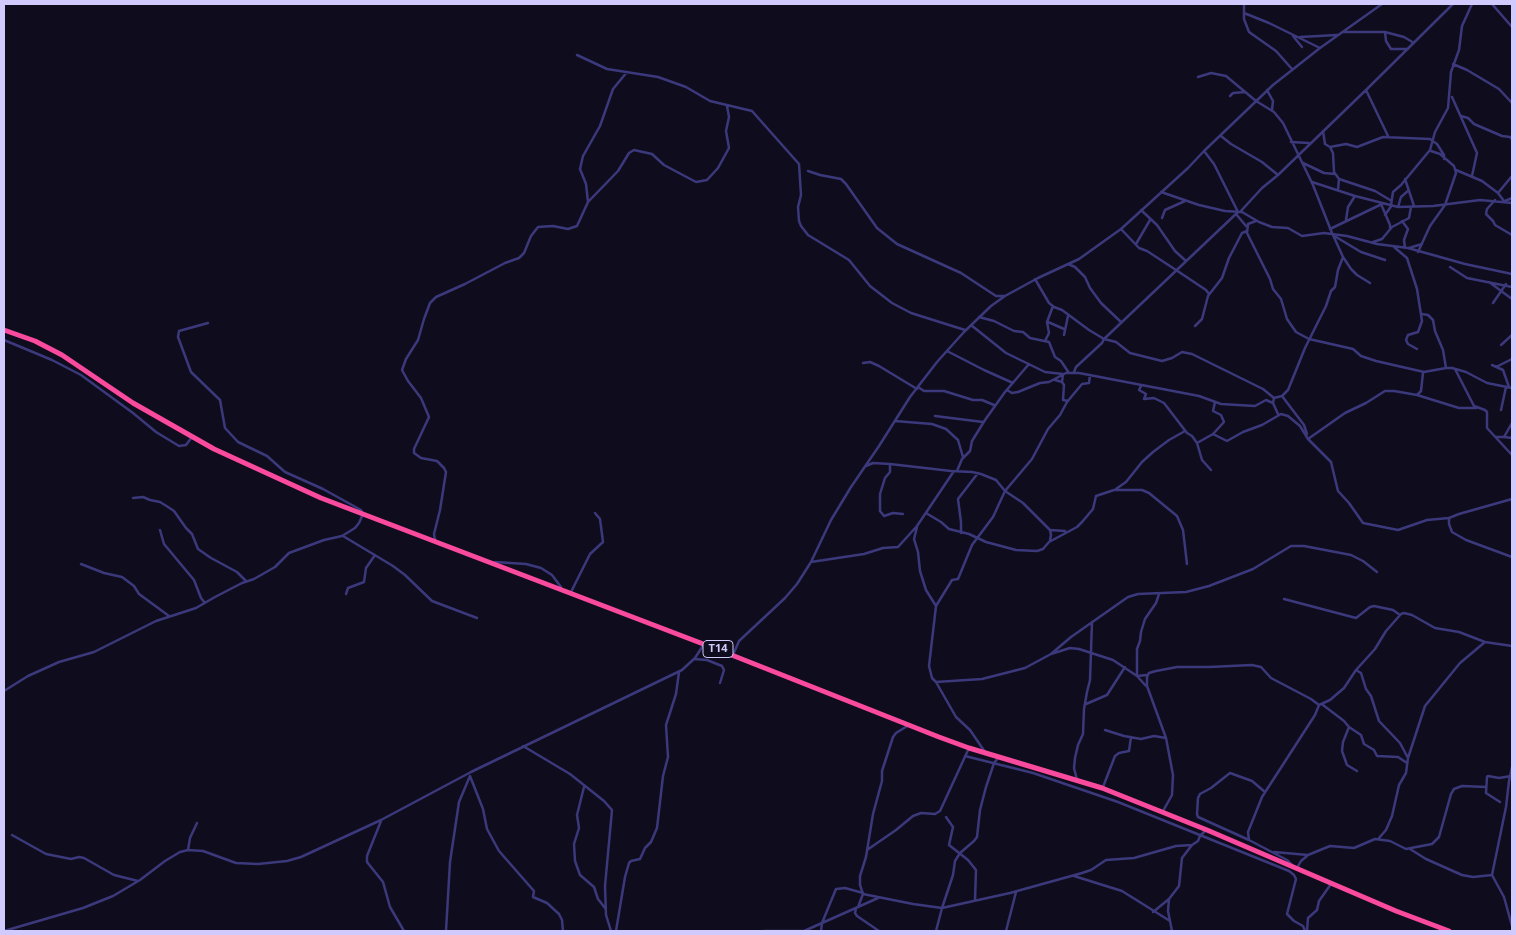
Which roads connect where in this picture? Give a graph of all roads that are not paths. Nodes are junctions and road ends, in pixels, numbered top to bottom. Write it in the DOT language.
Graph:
graph roads {
  1 [pos="1244,4"];
  2 [pos="1381,4"];
  3 [pos="1453,4"];
  4 [pos="1472,4"];
  5 [pos="1494,4"];
  6 [pos="1243,12"];
  7 [pos="1512,27"];
  8 [pos="1343,32"];
  9 [pos="1386,32"];
  10 [pos="1292,34"];
  11 [pos="1339,35"];
  12 [pos="1298,37"];
  13 [pos="1414,43"];
  14 [pos="1302,47"];
  15 [pos="1320,48"];
  16 [pos="1409,48"];
  17 [pos="577,55"];
  18 [pos="1453,64"];
  19 [pos="1292,69"];
  20 [pos="627,72"];
  21 [pos="1198,77"];
  22 [pos="1267,90"];
  23 [pos="1366,90"];
  24 [pos="1246,92"];
  25 [pos="1230,96"];
  26 [pos="1452,97"];
  27 [pos="1256,101"];
  28 [pos="1512,103"];
  29 [pos="1262,104"];
  30 [pos="727,106"];
  31 [pos="1251,106"];
  32 [pos="1272,110"];
  33 [pos="1461,116"];
  34 [pos="1323,130"];
  35 [pos="1221,136"];
  36 [pos="1388,137"];
  37 [pos="1512,139"];
  38 [pos="1291,142"];
  39 [pos="1311,142"];
  40 [pos="1434,142"];
  41 [pos="1330,147"];
  42 [pos="1430,150"];
  43 [pos="1204,151"];
  44 [pos="1298,155"];
  45 [pos="1444,158"];
  46 [pos="1301,162"];
  47 [pos="1456,170"];
  48 [pos="808,171"];
  49 [pos="1335,174"];
  50 [pos="1278,175"];
  51 [pos="1472,176"];
  52 [pos="1512,176"];
  53 [pos="1339,179"];
  54 [pos="1405,179"];
  55 [pos="1311,182"];
  56 [pos="1338,190"];
  57 [pos="1410,190"];
  58 [pos="1161,192"];
  59 [pos="1498,193"];
  60 [pos="1355,196"];
  61 [pos="1512,198"];
  62 [pos="1186,200"];
  63 [pos="1390,200"];
  64 [pos="1494,200"];
  65 [pos="1504,201"];
  66 [pos="588,202"];
  67 [pos="1512,203"];
  68 [pos="1382,204"];
  69 [pos="1392,205"];
  70 [pos="1445,205"];
  71 [pos="1398,207"];
  72 [pos="1413,207"];
  73 [pos="1141,210"];
  74 [pos="1238,213"];
  75 [pos="1385,215"];
  76 [pos="1162,218"];
  77 [pos="1150,220"];
  78 [pos="1256,221"];
  79 [pos="1346,221"];
  80 [pos="1402,221"];
  81 [pos="1121,229"];
  82 [pos="1246,229"];
  83 [pos="1330,229"];
  84 [pos="1390,230"];
  85 [pos="1334,235"];
  86 [pos="1512,235"];
  87 [pos="1373,242"];
  88 [pos="1136,244"];
  89 [pos="1422,244"];
  90 [pos="1394,247"];
  91 [pos="1406,248"];
  92 [pos="1418,252"];
  93 [pos="1343,257"];
  94 [pos="1385,260"];
  95 [pos="1186,262"];
  96 [pos="1068,264"];
  97 [pos="1450,267"];
  98 [pos="1176,270"];
  99 [pos="1512,274"];
  100 [pos="1035,279"];
  101 [pos="1489,281"];
  102 [pos="1370,283"];
  103 [pos="1506,284"];
  104 [pos="1512,286"];
  105 [pos="1502,292"];
  106 [pos="1209,294"];
  107 [pos="1005,296"];
  108 [pos="1512,299"];
  109 [pos="1493,303"];
  110 [pos="1053,306"];
  111 [pos="1422,314"];
  112 [pos="1068,316"];
  113 [pos="979,317"];
  114 [pos="1047,322"];
  115 [pos="1121,322"];
  116 [pos="208,323"];
  117 [pos="971,325"];
  118 [pos="1195,326"];
  119 [pos="1064,329"];
  120 [pos="4,330"];
  121 [pos="965,330"];
  122 [pos="1064,335"];
  123 [pos="1512,337"];
  124 [pos="1104,339"];
  125 [pos="1309,339"];
  126 [pos="4,340"];
  127 [pos="1045,340"];
  128 [pos="1501,345"];
  129 [pos="1417,349"];
  130 [pos="947,351"];
  131 [pos="1512,359"];
  132 [pos="863,363"];
  133 [pos="1029,364"];
  134 [pos="1492,365"];
  135 [pos="1496,367"];
  136 [pos="1446,368"];
  137 [pos="1456,369"];
  138 [pos="1074,372"];
  139 [pos="1424,372"];
  140 [pos="1069,373"];
  141 [pos="1063,374"];
  142 [pos="1090,375"];
  143 [pos="1054,379"];
  144 [pos="1062,382"];
  145 [pos="1014,383"];
  146 [pos="1142,386"];
  147 [pos="1509,387"];
  148 [pos="917,388"];
  149 [pos="1007,390"];
  150 [pos="1417,395"];
  151 [pos="1282,396"];
  152 [pos="1274,398"];
  153 [pos="1068,402"];
  154 [pos="1215,402"];
  155 [pos="1273,403"];
  156 [pos="995,406"];
  157 [pos="1476,408"];
  158 [pos="1501,410"];
  159 [pos="1278,414"];
  160 [pos="935,416"];
  161 [pos="894,421"];
  162 [pos="983,422"];
  163 [pos="1512,423"];
  164 [pos="1186,431"];
  165 [pos="1213,434"];
  166 [pos="192,437"];
  167 [pos="1496,437"];
  168 [pos="1504,437"];
  169 [pos="1512,438"];
  170 [pos="1308,439"];
  171 [pos="1197,442"];
  172 [pos="1512,455"];
  173 [pos="964,457"];
  174 [pos="890,464"];
  175 [pos="865,466"];
  176 [pos="1211,470"];
  177 [pos="956,471"];
  178 [pos="978,473"];
  179 [pos="1114,490"];
  180 [pos="1005,492"];
  181 [pos="133,498"];
  182 [pos="1512,499"];
  183 [pos="595,513"];
  184 [pos="904,514"];
  185 [pos="926,514"];
  186 [pos="363,515"];
  187 [pos="1449,518"];
  188 [pos="917,526"];
  189 [pos="160,530"];
  190 [pos="1050,530"];
  191 [pos="1069,530"];
  192 [pos="961,532"];
  193 [pos="342,536"];
  194 [pos="976,538"];
  195 [pos="1049,542"];
  196 [pos="436,543"];
  197 [pos="375,554"];
  198 [pos="1512,557"];
  199 [pos="811,562"];
  200 [pos="490,563"];
  201 [pos="81,564"];
  202 [pos="1187,564"];
  203 [pos="1377,572"];
  204 [pos="246,582"];
  205 [pos="563,590"];
  206 [pos="346,594"];
  207 [pos="571,594"];
  208 [pos="1159,594"];
  209 [pos="1284,599"];
  210 [pos="205,603"];
  211 [pos="936,606"];
  212 [pos="1400,615"];
  213 [pos="169,616"];
  214 [pos="477,618"];
  215 [pos="1092,622"];
  216 [pos="1485,642"];
  217 [pos="704,644"];
  218 [pos="1512,646"];
  219 [pos="1050,654"];
  220 [pos="1091,654"];
  221 [pos="732,655"];
  222 [pos="694,659"];
  223 [pos="1125,667"];
  224 [pos="1356,670"];
  225 [pos="679,672"];
  226 [pos="1147,675"];
  227 [pos="1137,676"];
  228 [pos="936,682"];
  229 [pos="720,683"];
  230 [pos="1147,686"];
  231 [pos="4,691"];
  232 [pos="1085,704"];
  233 [pos="1323,704"];
  234 [pos="1319,705"];
  235 [pos="910,725"];
  236 [pos="1349,727"];
  237 [pos="1105,730"];
  238 [pos="1131,737"];
  239 [pos="1166,738"];
  240 [pos="523,746"];
  241 [pos="969,748"];
  242 [pos="986,753"];
  243 [pos="965,756"];
  244 [pos="999,757"];
  245 [pos="1408,758"];
  246 [pos="994,763"];
  247 [pos="1408,764"];
  248 [pos="1512,768"];
  249 [pos="1358,771"];
  250 [pos="471,774"];
  251 [pos="1511,777"];
  252 [pos="1077,780"];
  253 [pos="584,786"];
  254 [pos="1486,787"];
  255 [pos="1102,788"];
  256 [pos="1265,792"];
  257 [pos="1500,802"];
  258 [pos="1162,813"];
  259 [pos="946,817"];
  260 [pos="381,820"];
  261 [pos="197,823"];
  262 [pos="1207,830"];
  263 [pos="1248,832"];
  264 [pos="12,835"];
  265 [pos="1200,836"];
  266 [pos="1243,836"];
  267 [pos="1378,839"];
  268 [pos="1249,840"];
  269 [pos="1192,845"];
  270 [pos="1409,848"];
  271 [pos="188,850"];
  272 [pos="867,850"];
  273 [pos="1272,852"];
  274 [pos="960,853"];
  275 [pos="1308,855"];
  276 [pos="1295,867"];
  277 [pos="1072,875"];
  278 [pos="1492,875"];
  279 [pos="138,881"];
  280 [pos="1331,883"];
  281 [pos="1016,891"];
  282 [pos="863,894"];
  283 [pos="880,897"];
  284 [pos="1169,899"];
  285 [pos="975,900"];
  286 [pos="857,907"];
  287 [pos="942,908"];
  288 [pos="606,910"];
  289 [pos="1153,912"];
  290 [pos="1170,921"];
  291 [pos="822,923"];
  292 [pos="1512,926"];
  293 [pos="4,931"];
  294 [pos="404,931"];
  295 [pos="446,931"];
  296 [pos="563,931"];
  297 [pos="610,931"];
  298 [pos="616,931"];
  299 [pos="764,931"];
  300 [pos="821,931"];
  301 [pos="880,931"];
  302 [pos="937,931"];
  303 [pos="1006,931"];
  304 [pos="1172,931"];
  305 [pos="1306,931"];
  306 [pos="1449,931"];
  1 -- 6 [label="street"];
  2 -- 8 [label="street"];
  3 -- 13 [label="street"];
  4 -- 18 [label="street"];
  5 -- 7 [label="street"];
  6 -- 10 [label="street"];
  6 -- 19 [label="street"];
  8 -- 9 [label="street"];
  8 -- 11 [label="street"];
  9 -- 13 [label="street"];
  9 -- 16 [label="street"];
  10 -- 12 [label="street"];
  10 -- 14 [label="street"];
  11 -- 12 [label="street"];
  11 -- 15 [label="street"];
  12 -- 15 [label="street"];
  13 -- 16 [label="street"];
  15 -- 19 [label="street"];
  16 -- 23 [label="street"];
  17 -- 20 [label="street"];
  18 -- 28 [label="street"];
  18 -- 40 [label="street"];
  19 -- 22 [label="street"];
  20 -- 30 [label="street"];
  20 -- 66 [label="street"];
  21 -- 24 [label="street"];
  22 -- 27 [label="street"];
  22 -- 32 [label="street"];
  23 -- 34 [label="street"];
  23 -- 36 [label="street"];
  24 -- 25 [label="street"];
  24 -- 27 [label="street"];
  26 -- 33 [label="street"];
  27 -- 29 [label="street"];
  27 -- 31 [label="street"];
  29 -- 31 [label="street"];
  29 -- 32 [label="street"];
  30 -- 66 [label="street"];
  30 -- 121 [label="street"];
  31 -- 35 [label="street"];
  32 -- 38 [label="street"];
  33 -- 37 [label="street"];
  33 -- 51 [label="street"];
  34 -- 39 [label="street"];
  34 -- 41 [label="street"];
  35 -- 43 [label="street"];
  35 -- 50 [label="street"];
  36 -- 40 [label="street"];
  36 -- 41 [label="street"];
  38 -- 39 [label="street"];
  38 -- 44 [label="street"];
  39 -- 44 [label="street"];
  40 -- 42 [label="street"];
  40 -- 45 [label="street"];
  41 -- 49 [label="street"];
  42 -- 45 [label="street"];
  42 -- 54 [label="street"];
  43 -- 58 [label="street"];
  43 -- 74 [label="street"];
  44 -- 46 [label="street"];
  44 -- 50 [label="street"];
  45 -- 47 [label="street"];
  46 -- 49 [label="street"];
  46 -- 55 [label="street"];
  47 -- 51 [label="street"];
  47 -- 70 [label="street"];
  48 -- 107 [label="street"];
  49 -- 53 [label="street"];
  50 -- 74 [label="street"];
  51 -- 59 [label="street"];
  52 -- 59 [label="street"];
  53 -- 56 [label="street"];
  53 -- 63 [label="street"];
  54 -- 57 [label="street"];
  54 -- 63 [label="street"];
  55 -- 56 [label="street"];
  55 -- 83 [label="street"];
  56 -- 60 [label="street"];
  57 -- 71 [label="street"];
  57 -- 72 [label="street"];
  58 -- 62 [label="street"];
  58 -- 73 [label="street"];
  59 -- 65 [label="street"];
  60 -- 68 [label="street"];
  60 -- 79 [label="street"];
  61 -- 65 [label="street"];
  62 -- 74 [label="street"];
  62 -- 76 [label="street"];
  63 -- 69 [label="street"];
  64 -- 65 [label="street"];
  64 -- 70 [label="street"];
  64 -- 86 [label="street"];
  65 -- 67 [label="street"];
  66 -- 196 [label="street"];
  68 -- 69 [label="street"];
  68 -- 75 [label="street"];
  68 -- 79 [label="street"];
  69 -- 71 [label="street"];
  69 -- 75 [label="street"];
  70 -- 72 [label="street"];
  70 -- 89 [label="street"];
  71 -- 72 [label="street"];
  72 -- 80 [label="street"];
  73 -- 77 [label="street"];
  73 -- 81 [label="street"];
  74 -- 78 [label="street"];
  74 -- 82 [label="street"];
  74 -- 95 [label="street"];
  75 -- 84 [label="street"];
  77 -- 88 [label="street"];
  77 -- 95 [label="street"];
  78 -- 82 [label="street"];
  78 -- 85 [label="street"];
  79 -- 83 [label="street"];
  80 -- 84 [label="street"];
  80 -- 91 [label="street"];
  81 -- 88 [label="street"];
  81 -- 96 [label="street"];
  82 -- 106 [label="street"];
  82 -- 125 [label="street"];
  83 -- 85 [label="street"];
  84 -- 87 [label="street"];
  85 -- 90 [label="street"];
  85 -- 93 [label="street"];
  85 -- 94 [label="street"];
  88 -- 98 [label="street"];
  89 -- 91 [label="street"];
  89 -- 92 [label="street"];
  90 -- 91 [label="street"];
  90 -- 111 [label="street"];
  91 -- 92 [label="street"];
  92 -- 99 [label="street"];
  93 -- 102 [label="street"];
  93 -- 125 [label="street"];
  95 -- 98 [label="street"];
  96 -- 100 [label="street"];
  96 -- 115 [label="street"];
  97 -- 101 [label="street"];
  98 -- 106 [label="street"];
  98 -- 115 [label="street"];
  100 -- 107 [label="street"];
  100 -- 110 [label="street"];
  101 -- 103 [label="street"];
  101 -- 105 [label="street"];
  103 -- 104 [label="street"];
  103 -- 105 [label="street"];
  105 -- 108 [label="street"];
  105 -- 109 [label="street"];
  106 -- 118 [label="street"];
  107 -- 113 [label="street"];
  110 -- 112 [label="street"];
  110 -- 114 [label="street"];
  111 -- 129 [label="street"];
  111 -- 136 [label="street"];
  112 -- 119 [label="street"];
  112 -- 124 [label="street"];
  113 -- 117 [label="street"];
  113 -- 127 [label="street"];
  114 -- 119 [label="street"];
  114 -- 127 [label="street"];
  115 -- 124 [label="street"];
  116 -- 186 [label="street"];
  117 -- 121 [label="street"];
  117 -- 133 [label="street"];
  119 -- 122 [label="street"];
  120 -- 166 [label="highway, T14"];
  121 -- 130 [label="street"];
  123 -- 128 [label="street"];
  124 -- 138 [label="street"];
  124 -- 152 [label="street"];
  125 -- 139 [label="street"];
  125 -- 151 [label="street"];
  126 -- 166 [label="street"];
  127 -- 140 [label="street"];
  130 -- 145 [label="street"];
  130 -- 148 [label="street"];
  131 -- 135 [label="street"];
  132 -- 148 [label="street"];
  133 -- 141 [label="street"];
  133 -- 145 [label="street"];
  134 -- 135 [label="street"];
  135 -- 147 [label="street"];
  136 -- 137 [label="street"];
  136 -- 139 [label="street"];
  137 -- 147 [label="street"];
  137 -- 157 [label="street"];
  138 -- 140 [label="street"];
  138 -- 142 [label="street"];
  139 -- 150 [label="street"];
  140 -- 141 [label="street"];
  141 -- 143 [label="street"];
  141 -- 144 [label="street"];
  142 -- 146 [label="street"];
  142 -- 153 [label="street"];
  143 -- 144 [label="street"];
  143 -- 149 [label="street"];
  144 -- 153 [label="street"];
  145 -- 149 [label="street"];
  146 -- 154 [label="street"];
  146 -- 164 [label="street"];
  147 -- 158 [label="street"];
  148 -- 156 [label="street"];
  148 -- 161 [label="street"];
  149 -- 156 [label="street"];
  150 -- 157 [label="street"];
  150 -- 170 [label="street"];
  151 -- 152 [label="street"];
  151 -- 170 [label="street"];
  152 -- 155 [label="street"];
  153 -- 180 [label="street"];
  154 -- 155 [label="street"];
  154 -- 165 [label="street"];
  155 -- 159 [label="street"];
  156 -- 162 [label="street"];
  157 -- 167 [label="street"];
  159 -- 165 [label="street"];
  159 -- 170 [label="street"];
  160 -- 162 [label="street"];
  161 -- 173 [label="street"];
  161 -- 175 [label="street"];
  162 -- 173 [label="street"];
  163 -- 168 [label="street"];
  164 -- 171 [label="street"];
  164 -- 179 [label="street"];
  165 -- 171 [label="street"];
  166 -- 186 [label="highway, T14"];
  167 -- 168 [label="street"];
  167 -- 172 [label="street"];
  168 -- 169 [label="street"];
  170 -- 187 [label="street"];
  171 -- 176 [label="street"];
  173 -- 177 [label="street"];
  174 -- 175 [label="street"];
  174 -- 177 [label="street"];
  174 -- 184 [label="street"];
  175 -- 199 [label="street"];
  177 -- 178 [label="street"];
  177 -- 185 [label="street"];
  178 -- 180 [label="street"];
  178 -- 192 [label="street"];
  179 -- 191 [label="street"];
  179 -- 202 [label="street"];
  180 -- 190 [label="street"];
  180 -- 194 [label="street"];
  181 -- 204 [label="street"];
  182 -- 187 [label="street"];
  183 -- 207 [label="street"];
  185 -- 188 [label="street"];
  185 -- 192 [label="street"];
  186 -- 193 [label="street"];
  186 -- 196 [label="highway, T14"];
  187 -- 198 [label="street"];
  188 -- 199 [label="street"];
  188 -- 211 [label="street"];
  189 -- 210 [label="street"];
  190 -- 191 [label="street"];
  190 -- 195 [label="street"];
  191 -- 195 [label="street"];
  192 -- 194 [label="street"];
  193 -- 197 [label="street"];
  193 -- 204 [label="street"];
  194 -- 195 [label="street"];
  194 -- 211 [label="street"];
  196 -- 200 [label="highway, T14"];
  197 -- 206 [label="street"];
  197 -- 214 [label="street"];
  199 -- 221 [label="street"];
  200 -- 205 [label="highway, T14"];
  200 -- 205 [label="street"];
  201 -- 213 [label="street"];
  203 -- 208 [label="street"];
  204 -- 210 [label="street"];
  205 -- 207 [label="highway, T14"];
  207 -- 217 [label="highway, T14"];
  208 -- 215 [label="street"];
  208 -- 227 [label="street"];
  209 -- 212 [label="street"];
  210 -- 213 [label="street"];
  211 -- 228 [label="street"];
  212 -- 216 [label="street"];
  212 -- 224 [label="street"];
  213 -- 231 [label="street"];
  215 -- 219 [label="street"];
  215 -- 220 [label="street"];
  216 -- 218 [label="street"];
  216 -- 245 [label="street"];
  217 -- 221 [label="highway, T14"];
  217 -- 222 [label="street"];
  219 -- 220 [label="street"];
  219 -- 228 [label="street"];
  220 -- 223 [label="street"];
  220 -- 232 [label="street"];
  221 -- 235 [label="highway, T14"];
  222 -- 225 [label="street"];
  222 -- 229 [label="street"];
  223 -- 227 [label="street"];
  223 -- 232 [label="street"];
  224 -- 233 [label="street"];
  224 -- 245 [label="street"];
  225 -- 240 [label="street"];
  225 -- 298 [label="street"];
  226 -- 227 [label="street"];
  226 -- 230 [label="street"];
  226 -- 234 [label="street"];
  227 -- 230 [label="street"];
  228 -- 242 [label="street"];
  230 -- 239 [label="street"];
  232 -- 252 [label="street"];
  233 -- 234 [label="street"];
  233 -- 236 [label="street"];
  234 -- 256 [label="street"];
  235 -- 241 [label="highway, T14"];
  235 -- 272 [label="street"];
  236 -- 247 [label="street"];
  236 -- 249 [label="street"];
  237 -- 238 [label="street"];
  238 -- 239 [label="street"];
  238 -- 255 [label="street"];
  239 -- 258 [label="street"];
  240 -- 250 [label="street"];
  240 -- 253 [label="street"];
  241 -- 242 [label="highway, T14"];
  241 -- 243 [label="street"];
  242 -- 244 [label="highway, T14"];
  243 -- 246 [label="street"];
  243 -- 272 [label="street"];
  244 -- 246 [label="street"];
  244 -- 252 [label="highway, T14"];
  245 -- 247 [label="street"];
  246 -- 265 [label="street"];
  246 -- 274 [label="street"];
  247 -- 267 [label="street"];
  248 -- 251 [label="street"];
  250 -- 260 [label="street"];
  250 -- 295 [label="street"];
  250 -- 296 [label="street"];
  251 -- 254 [label="street"];
  251 -- 278 [label="street"];
  252 -- 255 [label="highway, T14"];
  253 -- 288 [label="street"];
  253 -- 288 [label="street"];
  254 -- 257 [label="street"];
  254 -- 270 [label="street"];
  255 -- 258 [label="highway, T14"];
  256 -- 263 [label="street"];
  256 -- 266 [label="street"];
  258 -- 262 [label="highway, T14"];
  259 -- 274 [label="street"];
  260 -- 271 [label="street"];
  260 -- 294 [label="street"];
  261 -- 271 [label="street"];
  262 -- 265 [label="street"];
  262 -- 276 [label="highway, T14"];
  263 -- 266 [label="street"];
  263 -- 268 [label="street"];
  264 -- 279 [label="street"];
  265 -- 269 [label="street"];
  265 -- 305 [label="street"];
  266 -- 268 [label="street"];
  267 -- 270 [label="street"];
  267 -- 275 [label="street"];
  268 -- 273 [label="street"];
  269 -- 277 [label="street"];
  269 -- 284 [label="street"];
  270 -- 278 [label="street"];
  271 -- 279 [label="street"];
  272 -- 282 [label="street"];
  273 -- 275 [label="street"];
  273 -- 276 [label="street"];
  274 -- 285 [label="street"];
  274 -- 287 [label="street"];
  275 -- 276 [label="street"];
  276 -- 280 [label="highway, T14"];
  277 -- 281 [label="street"];
  277 -- 289 [label="street"];
  278 -- 292 [label="street"];
  279 -- 293 [label="street"];
  280 -- 305 [label="street"];
  280 -- 306 [label="highway, T14"];
  281 -- 285 [label="street"];
  281 -- 303 [label="street"];
  282 -- 283 [label="street"];
  282 -- 286 [label="street"];
  282 -- 291 [label="street"];
  283 -- 286 [label="street"];
  283 -- 287 [label="street"];
  284 -- 289 [label="street"];
  284 -- 290 [label="street"];
  285 -- 287 [label="street"];
  286 -- 291 [label="street"];
  286 -- 301 [label="street"];
  287 -- 302 [label="street"];
  288 -- 297 [label="street"];
  289 -- 290 [label="street"];
  290 -- 304 [label="street"];
  291 -- 299 [label="street"];
  291 -- 300 [label="street"];
}
